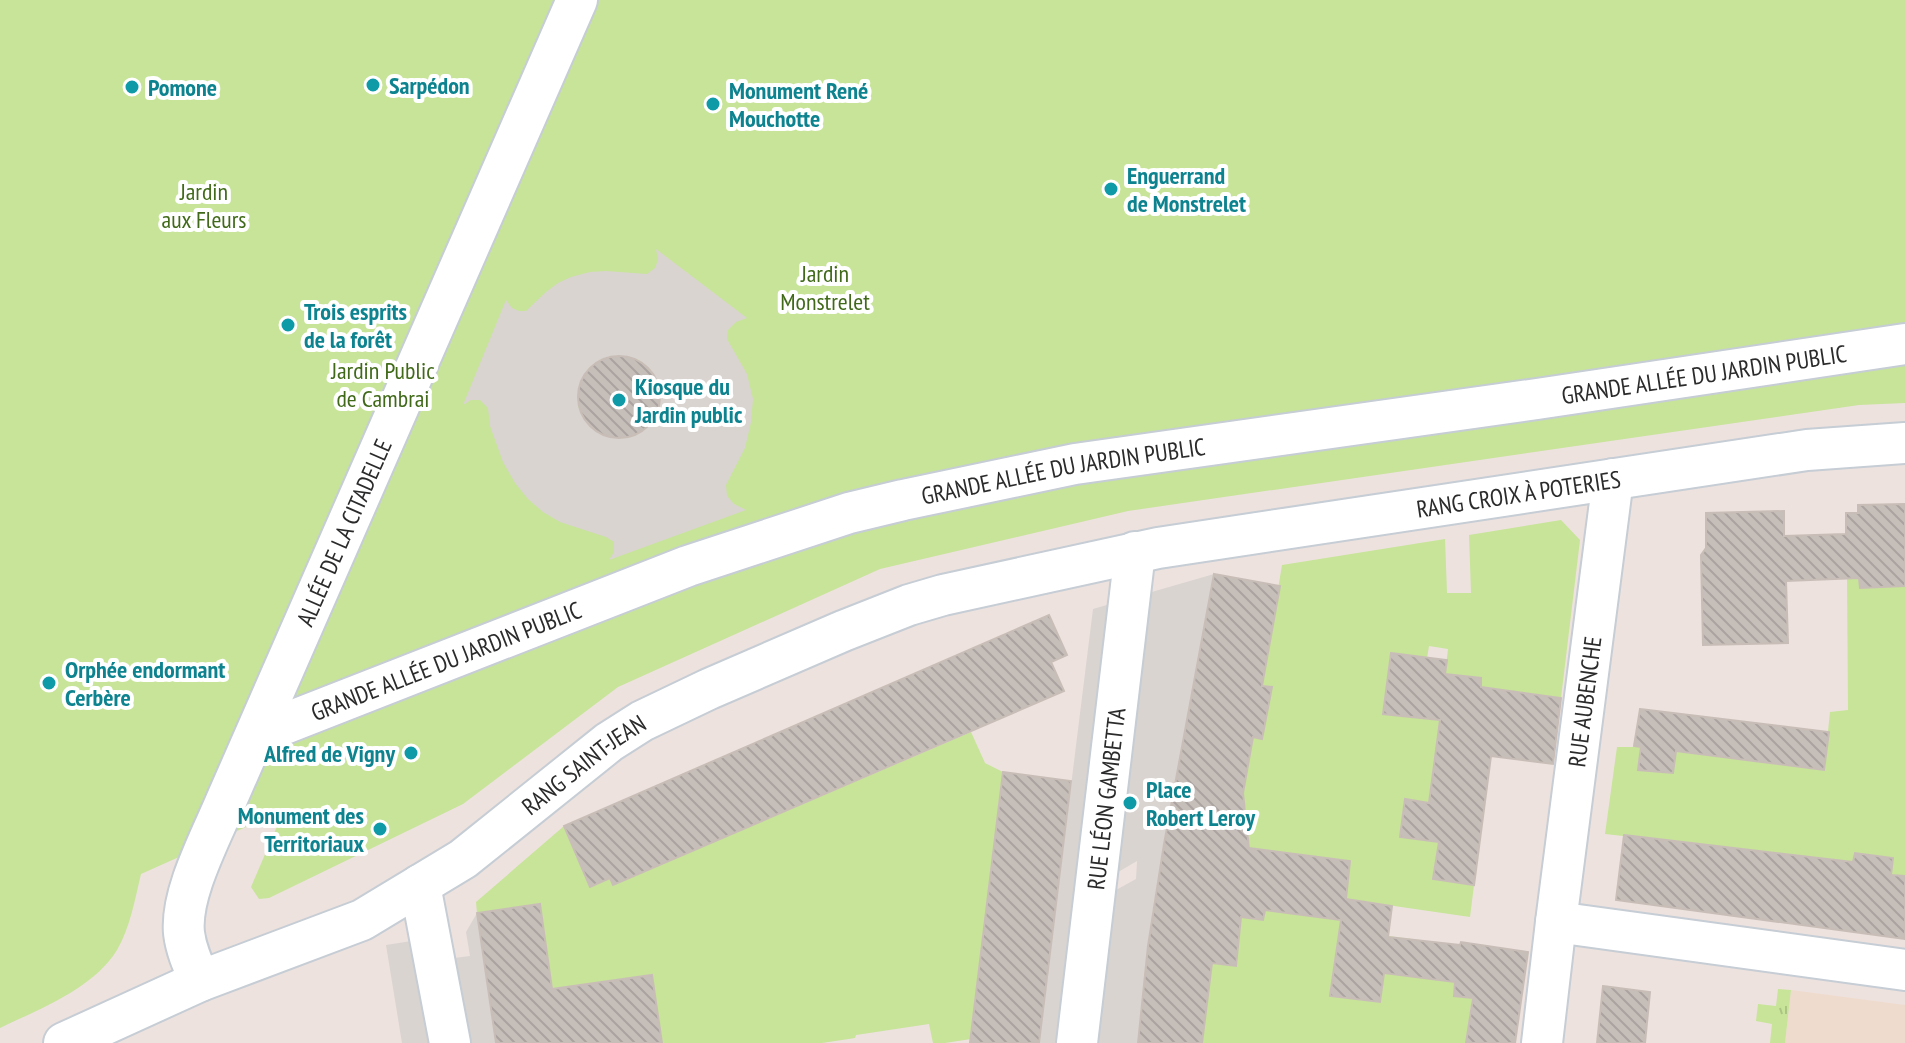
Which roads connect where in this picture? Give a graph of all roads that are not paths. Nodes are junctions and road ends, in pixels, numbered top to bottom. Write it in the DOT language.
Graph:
graph roads {
  1 [pos="577,0"];
  2 [pos="1905,344"];
  3 [pos="1905,443"];
  4 [pos="1613,479"];
  5 [pos="1135,552"];
  6 [pos="256,735"];
  7 [pos="420,885"];
  8 [pos="1556,922"];
  9 [pos="1905,970"];
  10 [pos="200,981"];
  11 [pos="128,1029"];
  12 [pos="64,1043"];
  13 [pos="450,1043"];
  14 [pos="1077,1043"];
  15 [pos="1542,1043"];
  1 -- 6 [label="street, ALLÉE DE LA CITADELLE"];
  2 -- 6 [label="street, GRANDE ALLÉE DU JARDIN PUBLIC"];
  3 -- 4 [label="street, RANG CROIX À POTERIES"];
  4 -- 5 [label="street, RANG CROIX À POTERIES"];
  4 -- 8 [label="street, RUE AUBENCHE"];
  5 -- 7 [label="street, RANG SAINT-JEAN"];
  5 -- 14 [label="street, RUE LÉON GAMBETTA"];
  6 -- 10 [label="street, ALLÉE DE LA CITADELLE"];
  7 -- 10 [label="street, RANG SAINT-JEAN"];
  7 -- 13 [label="street"];
  8 -- 9 [label="street"];
  8 -- 15 [label="street, RUE AUBENCHE"];
  10 -- 11 [label="street, RANG SAINT-JEAN"];
  11 -- 12 [label="street, RANG SAINT-JEAN"];
}
